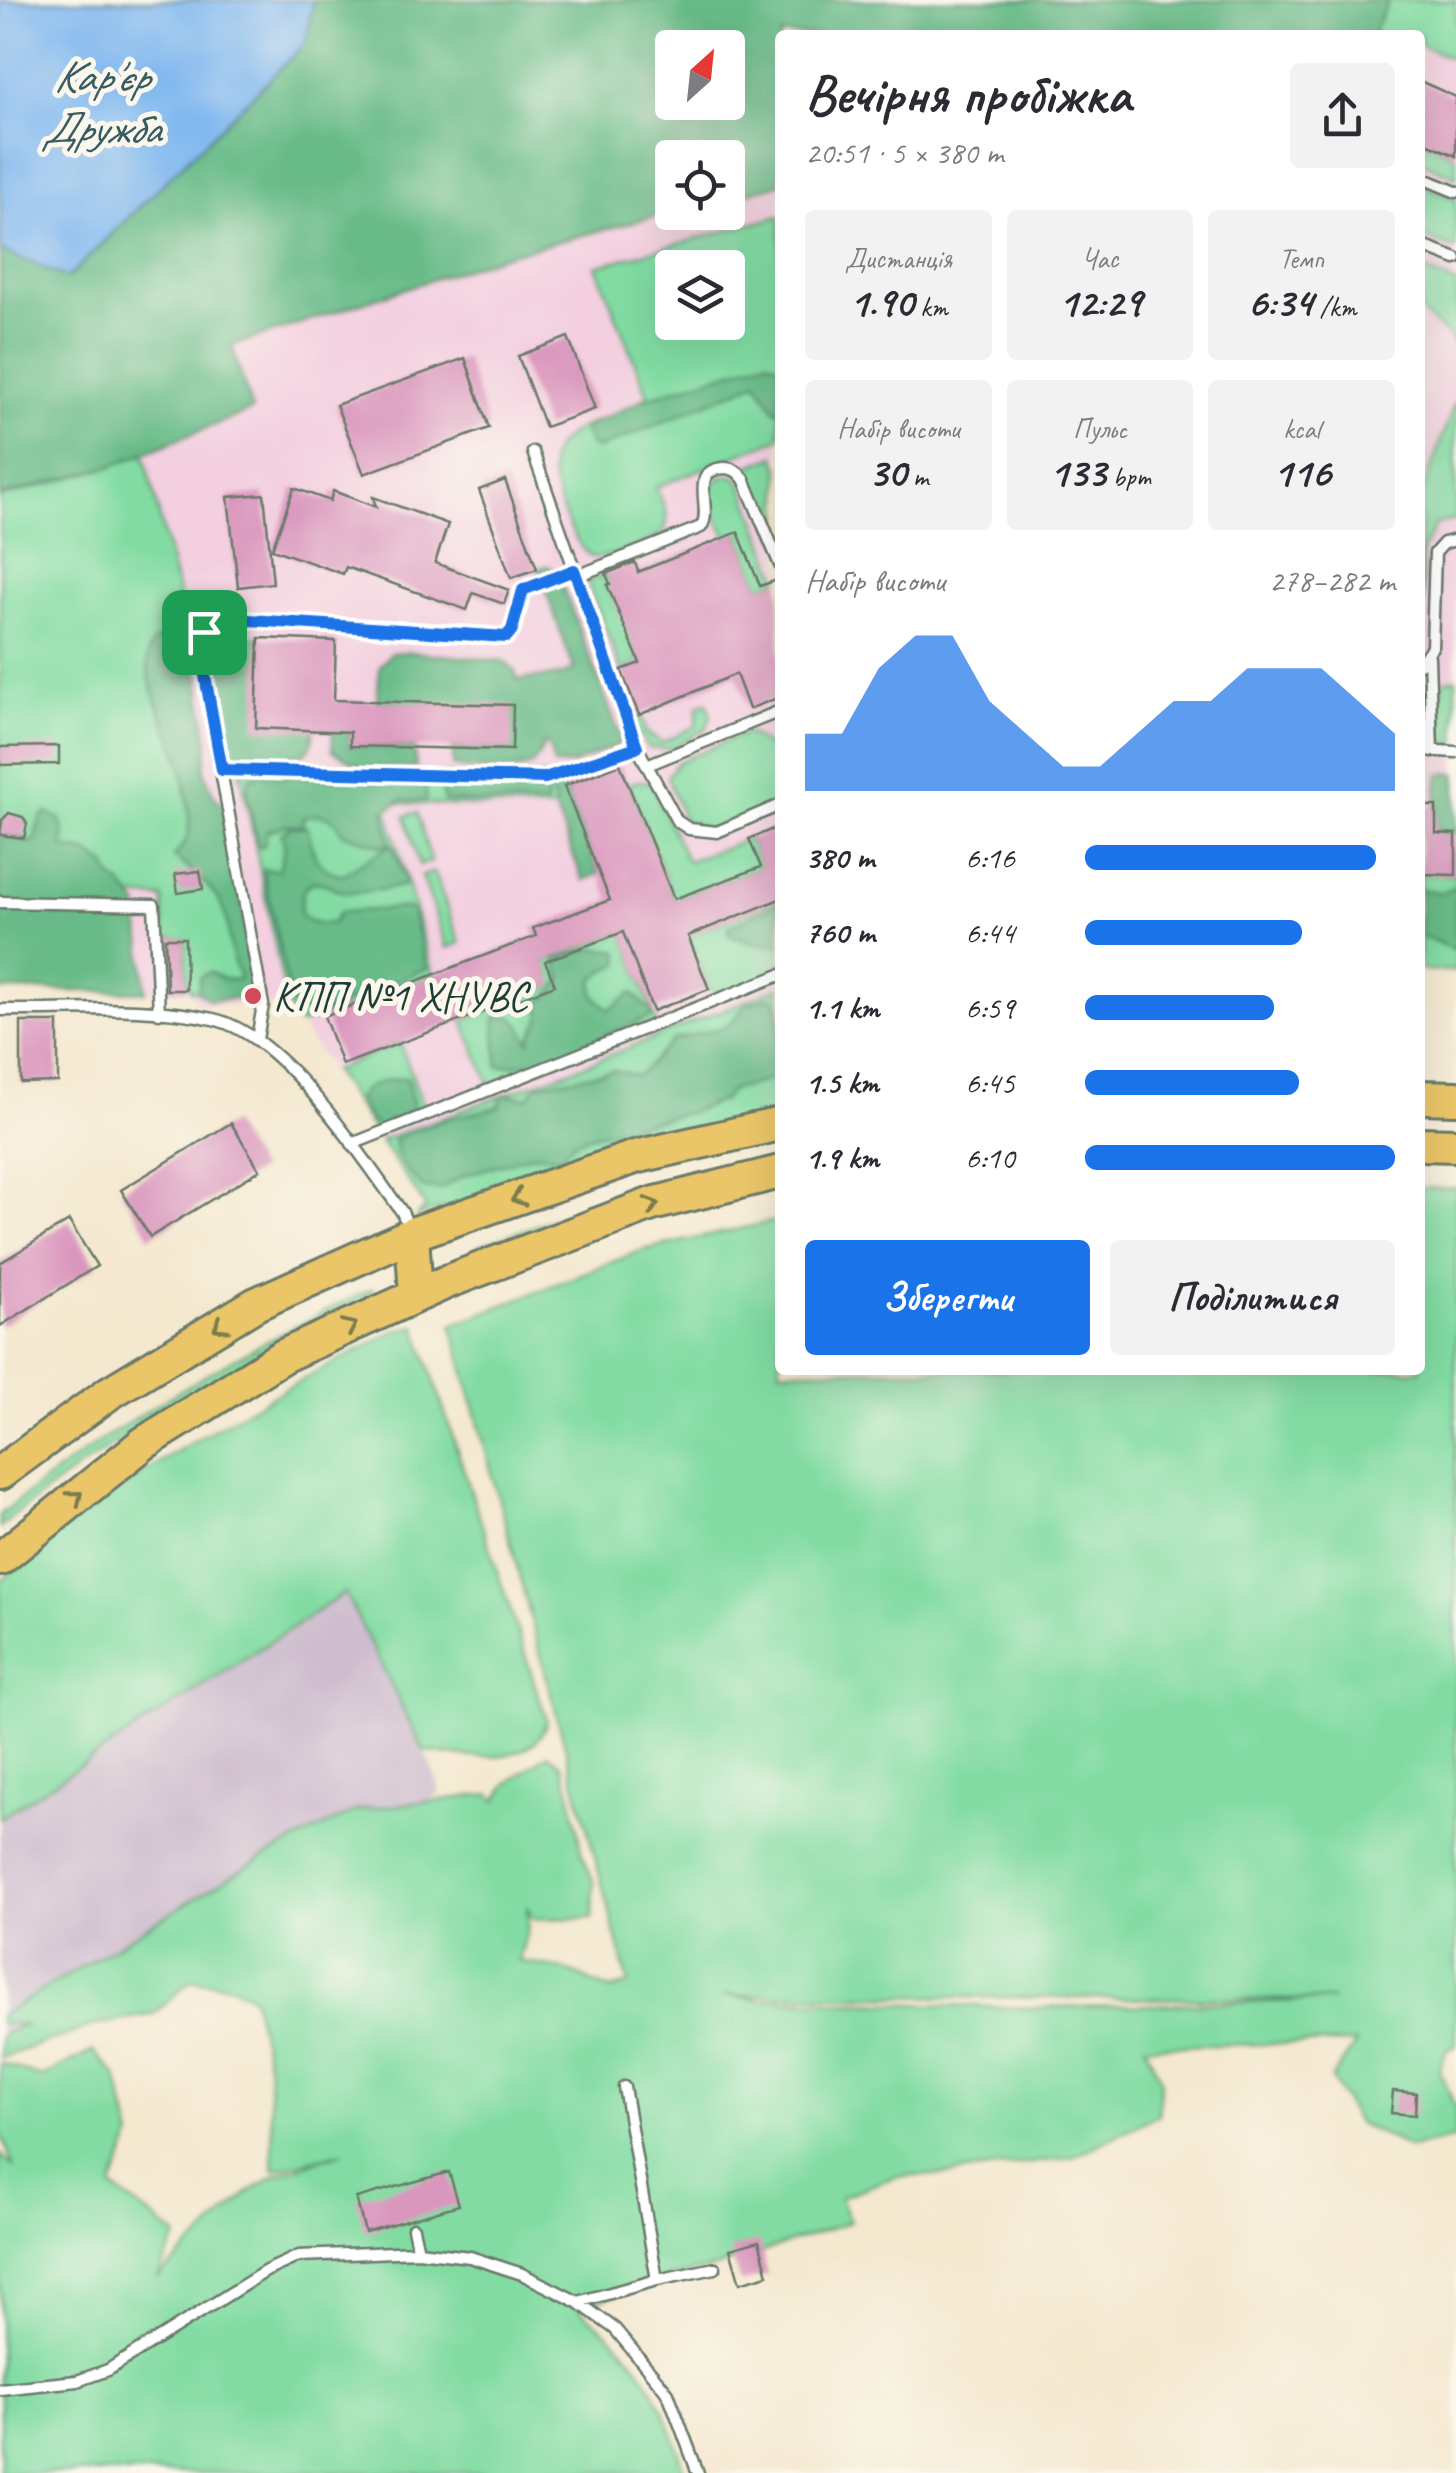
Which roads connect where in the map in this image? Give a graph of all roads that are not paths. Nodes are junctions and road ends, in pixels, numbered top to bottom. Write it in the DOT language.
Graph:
graph roads {
  1 [pos="1425,179"];
  2 [pos="1456,192"];
  3 [pos="1425,246"];
  4 [pos="1456,260"];
  5 [pos="533,452"];
  6 [pos="1456,540"];
  7 [pos="775,554"];
  8 [pos="576,573"];
  9 [pos="1429,656"];
  10 [pos="1425,660"];
  11 [pos="775,713"];
  12 [pos="637,747"];
  13 [pos="1426,751"];
  14 [pos="1456,752"];
  15 [pos="646,765"];
  16 [pos="222,770"];
  17 [pos="775,807"];
  18 [pos="0,902"];
  19 [pos="775,977"];
  20 [pos="0,1010"];
  21 [pos="159,1012"];
  22 [pos="256,1039"];
  23 [pos="1425,1098"];
  24 [pos="1456,1098"];
  25 [pos="775,1125"];
  26 [pos="352,1144"];
  27 [pos="1425,1144"];
  28 [pos="1456,1144"];
  29 [pos="775,1173"];
  30 [pos="412,1234"];
  31 [pos="416,1295"];
  32 [pos="0,1473"];
  33 [pos="0,1558"];
  34 [pos="624,2087"];
  35 [pos="413,2228"];
  36 [pos="418,2250"];
  37 [pos="715,2268"];
  38 [pos="658,2280"];
  39 [pos="578,2302"];
  40 [pos="0,2389"];
  41 [pos="698,2473"];
  1 -- 2 [label="lane"];
  3 -- 4 [label="lane"];
  5 -- 8 [label="lane"];
  6 -- 9 [label="lane"];
  7 -- 8 [label="lane"];
  8 -- 12 [label="lane"];
  8 -- 16 [label="lane"];
  9 -- 10 [label="lane"];
  9 -- 13 [label="lane"];
  11 -- 15 [label="lane"];
  12 -- 15 [label="lane"];
  12 -- 16 [label="lane"];
  13 -- 14 [label="lane"];
  15 -- 17 [label="lane"];
  16 -- 22 [label="lane"];
  18 -- 21 [label="lane"];
  19 -- 26 [label="lane"];
  20 -- 21 [label="lane"];
  21 -- 22 [label="lane"];
  22 -- 26 [label="lane"];
  23 -- 24 [label="main road"];
  25 -- 30 [label="main road, one-way"];
  26 -- 30 [label="lane"];
  27 -- 28 [label="main road"];
  31 -- 29 [label="main road, one-way"];
  30 -- 31 [label="main road"];
  30 -- 32 [label="main road, one-way"];
  33 -- 31 [label="main road, one-way"];
  34 -- 38 [label="lane"];
  35 -- 36 [label="lane"];
  36 -- 39 [label="lane"];
  36 -- 40 [label="lane"];
  37 -- 38 [label="lane"];
  38 -- 39 [label="lane"];
  39 -- 41 [label="lane"];
}
